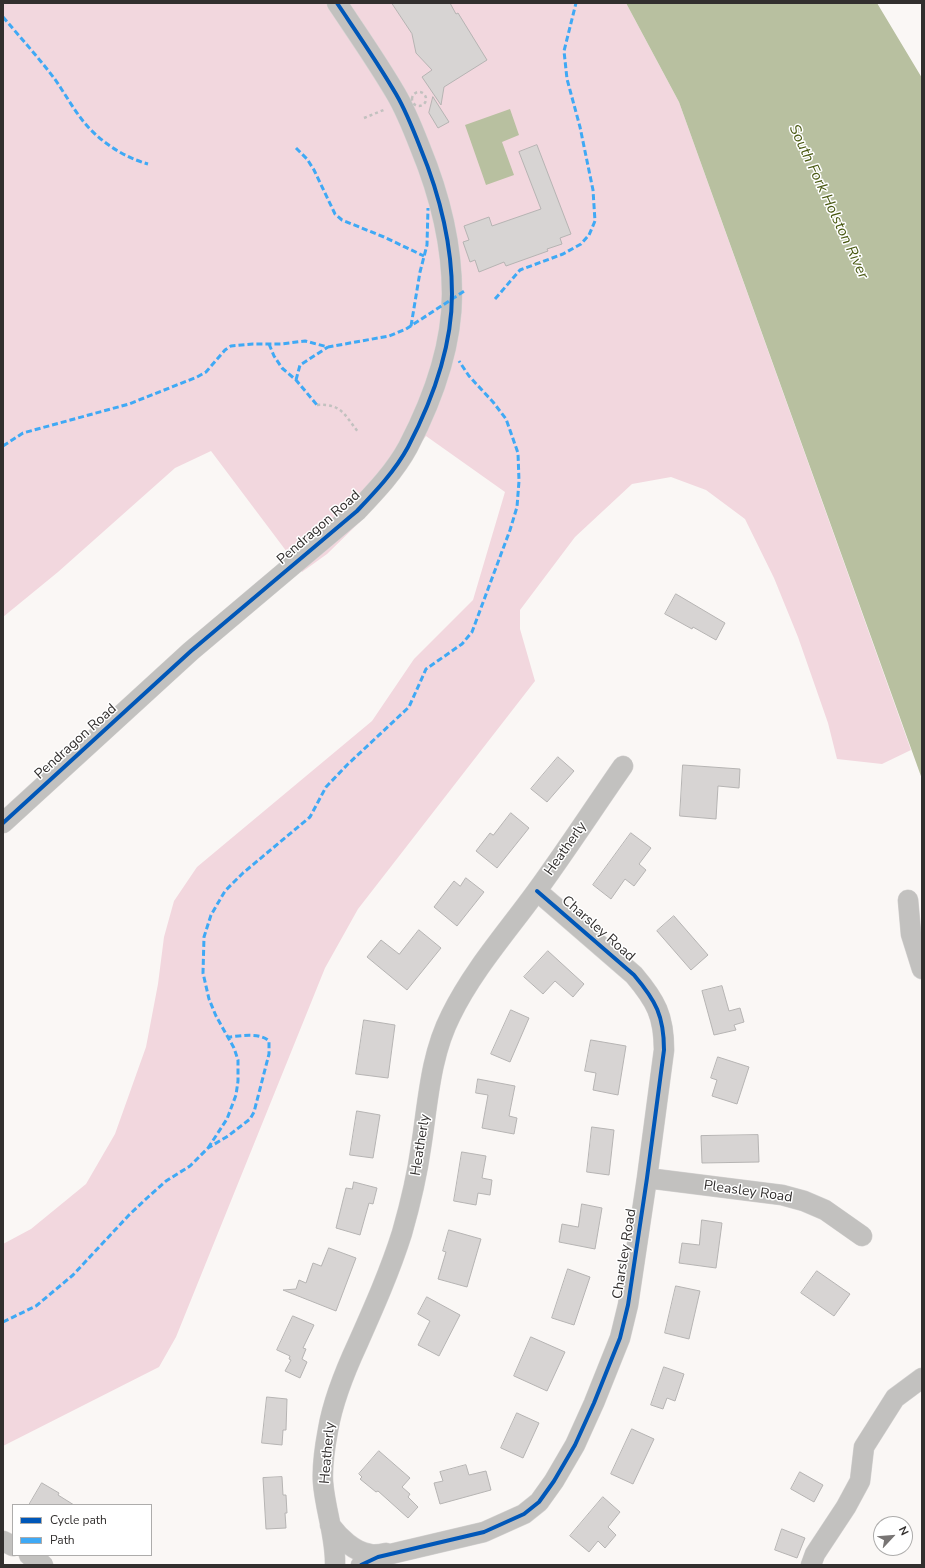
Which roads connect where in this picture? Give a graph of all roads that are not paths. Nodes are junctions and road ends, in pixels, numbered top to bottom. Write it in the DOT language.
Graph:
graph roads {
  1 [pos="337,3"];
  2 [pos="623,766"];
  3 [pos="3,823"];
  4 [pos="537,891"];
  5 [pos="908,900"];
  6 [pos="922,969"];
  7 [pos="647,1178"];
  8 [pos="862,1236"];
  9 [pos="922,1378"];
  10 [pos="330,1524"];
  11 [pos="3,1541"];
  12 [pos="12,1546"];
  13 [pos="398,1553"];
  14 [pos="30,1556"];
  15 [pos="42,1565"];
  16 [pos="335,1565"];
  17 [pos="361,1565"];
  18 [pos="811,1565"];
  1 -- 3 [label="street, Pendragon Road"];
  2 -- 4 [label="street, Heatherly"];
  4 -- 7 [label="street, Charsley Road"];
  4 -- 10 [label="street, Heatherly"];
  5 -- 6 [label="street"];
  7 -- 8 [label="street, Pleasley Road"];
  7 -- 13 [label="street, Charsley Road"];
  9 -- 18 [label="street"];
  10 -- 13 [label="street"];
  10 -- 16 [label="street, Heatherly"];
  11 -- 12 [label="street"];
  13 -- 17 [label="street"];
  14 -- 15 [label="street"];
}
